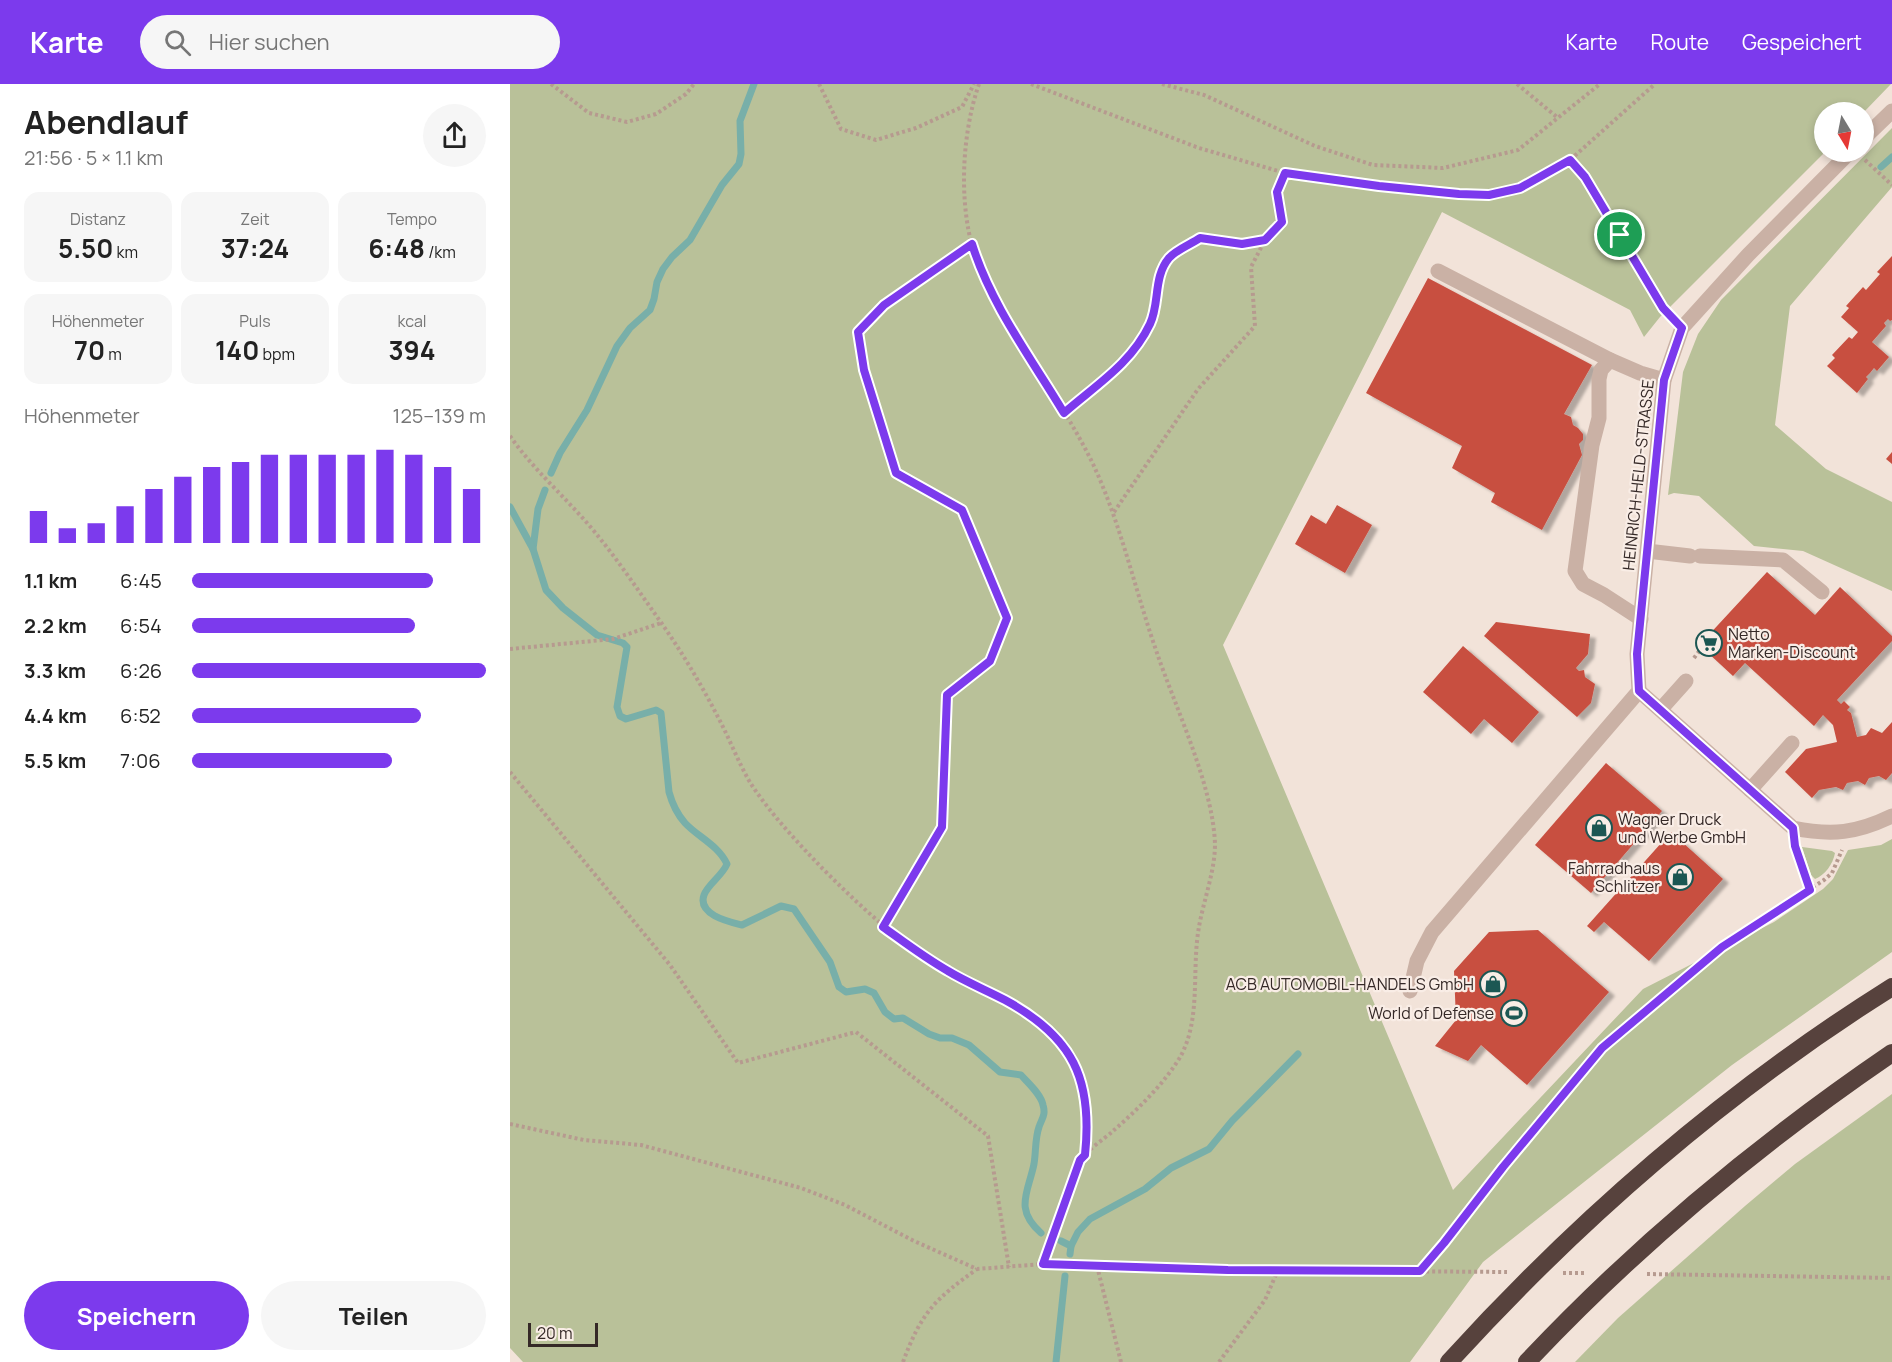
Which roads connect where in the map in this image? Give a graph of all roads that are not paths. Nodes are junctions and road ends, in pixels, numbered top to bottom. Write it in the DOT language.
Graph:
graph roads {
  1 [pos="1892,111"];
  2 [pos="1874,128"];
  3 [pos="1848,162"];
  4 [pos="1438,271"];
  5 [pos="1610,360"];
  6 [pos="1664,380"];
  7 [pos="1647,551"];
  8 [pos="1822,592"];
  9 [pos="1641,619"];
  10 [pos="1686,681"];
  11 [pos="1639,691"];
  12 [pos="1661,709"];
  13 [pos="1792,743"];
  14 [pos="1750,790"];
  15 [pos="1892,816"];
  16 [pos="1892,987"];
  17 [pos="1410,991"];
  18 [pos="1892,1053"];
  19 [pos="1449,1362"];
  20 [pos="1527,1362"];
  1 -- 2 [label="street"];
  3 -- 6 [label="street, HEINRICH-HELD-STRASSE"];
  4 -- 5 [label="street"];
  5 -- 6 [label="street"];
  5 -- 9 [label="street"];
  6 -- 7 [label="street, HEINRICH-HELD-STRASSE"];
  7 -- 8 [label="street"];
  7 -- 9 [label="street, HEINRICH-HELD-STRASSE"];
  9 -- 11 [label="street, HEINRICH-HELD-STRASSE"];
  10 -- 12 [label="street"];
  11 -- 12 [label="street"];
  11 -- 17 [label="street"];
  12 -- 14 [label="street"];
  13 -- 14 [label="street"];
  14 -- 15 [label="street"];
  16 -- 19 [label="highway"];
  18 -- 20 [label="highway"];
}
